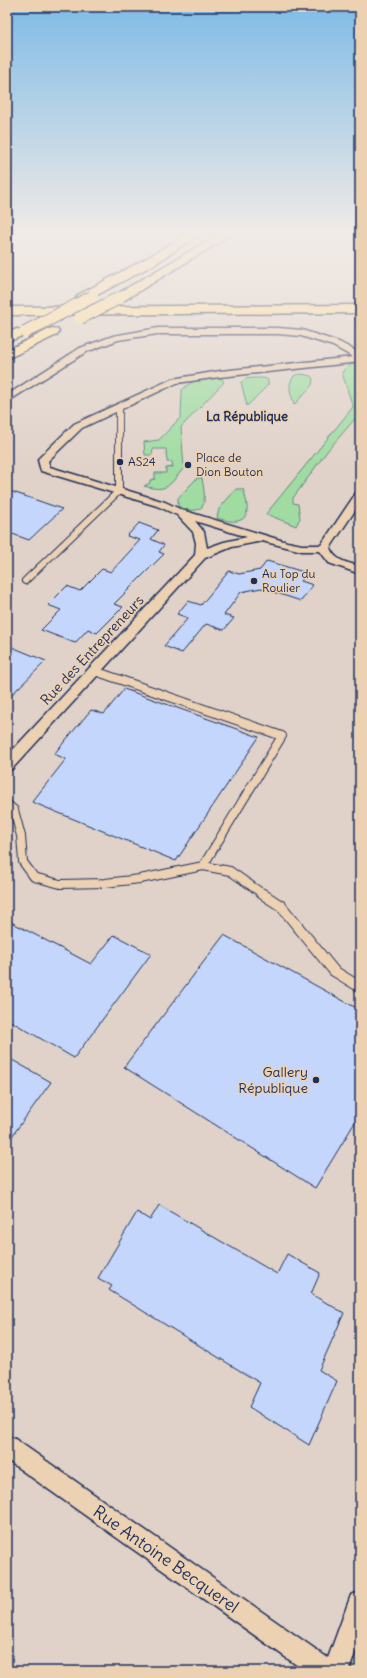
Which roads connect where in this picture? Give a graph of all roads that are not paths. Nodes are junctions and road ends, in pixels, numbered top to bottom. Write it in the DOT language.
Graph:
graph roads {
  1 [pos="60,311"];
  2 [pos="93,311"];
  3 [pos="7,319"];
  4 [pos="360,319"];
  5 [pos="14,336"];
  6 [pos="314,337"];
  7 [pos="7,356"];
  8 [pos="360,358"];
  9 [pos="292,366"];
  10 [pos="7,399"];
  11 [pos="120,407"];
  12 [pos="119,491"];
  13 [pos="360,495"];
  14 [pos="178,512"];
  15 [pos="264,539"];
  16 [pos="324,548"];
  17 [pos="200,556"];
  18 [pos="360,570"];
  19 [pos="25,581"];
  20 [pos="95,670"];
  21 [pos="7,765"];
  22 [pos="7,804"];
  23 [pos="203,866"];
  24 [pos="360,987"];
  25 [pos="7,1447"];
  26 [pos="360,1604"];
  27 [pos="326,1671"];
  28 [pos="336,1671"];
  1 -- 5 [label="highway"];
  2 -- 7 [label="highway, bridge"];
  3 -- 4 [label="highway"];
  6 -- 8 [label="street"];
  6 -- 9 [label="street"];
  6 -- 10 [label="street"];
  8 -- 9 [label="street"];
  9 -- 11 [label="street"];
  11 -- 12 [label="lane"];
  11 -- 12 [label="street"];
  12 -- 14 [label="street"];
  12 -- 19 [label="lane"];
  13 -- 16 [label="street"];
  14 -- 15 [label="street"];
  14 -- 17 [label="street"];
  15 -- 16 [label="street"];
  15 -- 17 [label="street"];
  16 -- 18 [label="street"];
  17 -- 20 [label="street, Rue des Entrepreneurs"];
  20 -- 21 [label="street, Rue des Entrepreneurs"];
  20 -- 23 [label="lane"];
  22 -- 23 [label="lane"];
  23 -- 24 [label="lane"];
  25 -- 27 [label="street, Rue Antoine Becquerel"];
  26 -- 28 [label="street"];
}
